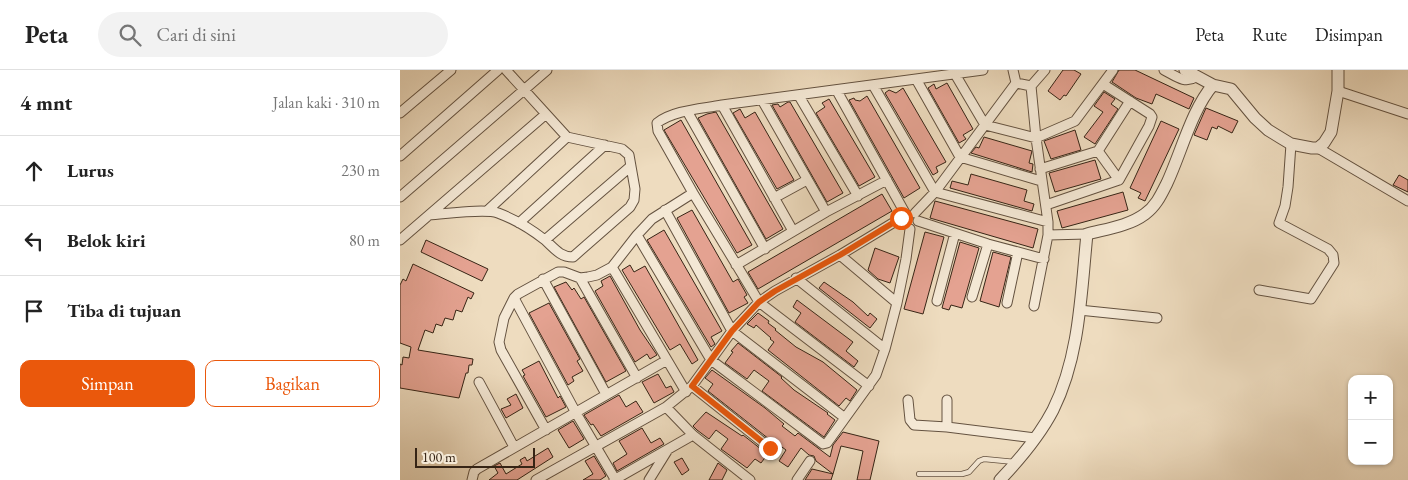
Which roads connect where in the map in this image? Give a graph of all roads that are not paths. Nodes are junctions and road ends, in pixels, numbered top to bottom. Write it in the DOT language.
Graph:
graph roads {
  1 [pos="451,70"];
  2 [pos="498,70"];
  3 [pos="506,70"];
  4 [pos="547,70"];
  5 [pos="983,70"];
  6 [pos="1013,70"];
  7 [pos="1046,70"];
  8 [pos="1113,70"];
  9 [pos="1164,70"];
  10 [pos="1185,70"];
  11 [pos="1338,70"];
  12 [pos="956,74"];
  13 [pos="1196,77"];
  14 [pos="916,79"];
  15 [pos="1016,82"];
  16 [pos="1103,84"];
  17 [pos="874,85"];
  18 [pos="1031,86"];
  19 [pos="1213,86"];
  20 [pos="524,89"];
  21 [pos="837,91"];
  22 [pos="1338,91"];
  23 [pos="799,96"];
  24 [pos="762,100"];
  25 [pos="1130,101"];
  26 [pos="722,105"];
  27 [pos="687,111"];
  28 [pos="400,113"];
  29 [pos="546,114"];
  30 [pos="1408,114"];
  31 [pos="985,125"];
  32 [pos="567,137"];
  33 [pos="1036,138"];
  34 [pos="1291,144"];
  35 [pos="605,145"];
  36 [pos="1318,148"];
  37 [pos="1098,151"];
  38 [pos="400,156"];
  39 [pos="960,157"];
  40 [pos="631,166"];
  41 [pos="1040,169"];
  42 [pos="807,180"];
  43 [pos="886,180"];
  44 [pos="1119,180"];
  45 [pos="1041,181"];
  46 [pos="935,192"];
  47 [pos="402,193"];
  48 [pos="692,193"];
  49 [pos="858,196"];
  50 [pos="774,198"];
  51 [pos="1408,201"];
  52 [pos="1046,205"];
  53 [pos="488,210"];
  54 [pos="665,210"];
  55 [pos="826,212"];
  56 [pos="429,215"];
  57 [pos="903,215"];
  58 [pos="917,217"];
  59 [pos="1048,222"];
  60 [pos="519,223"];
  61 [pos="910,229"];
  62 [pos="793,231"];
  63 [pos="955,233"];
  64 [pos="1087,234"];
  65 [pos="637,235"];
  66 [pos="1048,236"];
  67 [pos="400,240"];
  68 [pos="545,240"];
  69 [pos="988,244"];
  70 [pos="765,249"];
  71 [pos="1018,252"];
  72 [pos="840,255"];
  73 [pos="1044,259"];
  74 [pos="736,265"];
  75 [pos="612,267"];
  76 [pos="580,278"];
  77 [pos="796,278"];
  78 [pos="543,279"];
  79 [pos="1258,290"];
  80 [pos="972,297"];
  81 [pos="514,298"];
  82 [pos="937,301"];
  83 [pos="759,302"];
  84 [pos="897,303"];
  85 [pos="1007,303"];
  86 [pos="1034,306"];
  87 [pos="1079,310"];
  88 [pos="1157,318"];
  89 [pos="732,331"];
  90 [pos="885,349"];
  91 [pos="667,360"];
  92 [pos="711,360"];
  93 [pos="637,378"];
  94 [pos="480,382"];
  95 [pos="869,386"];
  96 [pos="689,389"];
  97 [pos="606,394"];
  98 [pos="908,400"];
  99 [pos="947,400"];
  100 [pos="666,407"];
  101 [pos="576,413"];
  102 [pos="845,418"];
  103 [pos="947,427"];
  104 [pos="546,430"];
  105 [pos="693,435"];
  106 [pos="1035,438"];
  107 [pos="595,446"];
  108 [pos="514,447"];
  109 [pos="770,448"];
  110 [pos="667,450"];
  111 [pos="810,462"];
  112 [pos="1016,462"];
  113 [pos="919,474"];
  114 [pos="472,480"];
  115 [pos="536,480"];
  116 [pos="615,480"];
  117 [pos="648,480"];
  118 [pos="750,480"];
  119 [pos="797,480"];
  120 [pos="1000,480"];
  1 -- 28 [label="street"];
  2 -- 38 [label="street"];
  3 -- 20 [label="street"];
  4 -- 20 [label="street"];
  5 -- 12 [label="street"];
  6 -- 15 [label="street"];
  7 -- 18 [label="street"];
  8 -- 16 [label="street"];
  9 -- 13 [label="street"];
  10 -- 13 [label="street"];
  11 -- 22 [label="street"];
  12 -- 14 [label="street"];
  12 -- 31 [label="street"];
  13 -- 19 [label="street"];
  14 -- 17 [label="street"];
  14 -- 39 [label="street"];
  15 -- 18 [label="street"];
  15 -- 31 [label="street"];
  16 -- 25 [label="street"];
  16 -- 33 [label="street"];
  17 -- 21 [label="street"];
  17 -- 46 [label="street"];
  18 -- 33 [label="street"];
  19 -- 34 [label="street"];
  19 -- 64 [label="street"];
  20 -- 29 [label="street"];
  20 -- 47 [label="street"];
  21 -- 23 [label="street"];
  21 -- 43 [label="street"];
  22 -- 30 [label="street"];
  22 -- 36 [label="street"];
  23 -- 24 [label="street"];
  23 -- 49 [label="street"];
  24 -- 26 [label="street"];
  24 -- 42 [label="street"];
  25 -- 37 [label="street"];
  25 -- 44 [label="street"];
  26 -- 27 [label="street"];
  26 -- 50 [label="street"];
  27 -- 48 [label="street"];
  27 -- 70 [label="street"];
  29 -- 32 [label="street"];
  29 -- 56 [label="street"];
  31 -- 33 [label="street"];
  31 -- 39 [label="street"];
  32 -- 35 [label="street"];
  32 -- 53 [label="street"];
  33 -- 41 [label="street"];
  34 -- 36 [label="street"];
  34 -- 79 [label="street"];
  35 -- 40 [label="street"];
  35 -- 60 [label="street"];
  36 -- 51 [label="street"];
  37 -- 41 [label="street"];
  37 -- 44 [label="street"];
  39 -- 45 [label="street"];
  39 -- 46 [label="street"];
  40 -- 68 [label="street"];
  40 -- 68 [label="street"];
  41 -- 45 [label="street"];
  42 -- 50 [label="street"];
  42 -- 55 [label="street"];
  43 -- 49 [label="street"];
  43 -- 57 [label="street"];
  44 -- 52 [label="street"];
  45 -- 52 [label="street"];
  46 -- 58 [label="street"];
  46 -- 59 [label="street"];
  48 -- 54 [label="street"];
  48 -- 74 [label="street"];
  49 -- 55 [label="street"];
  50 -- 62 [label="street"];
  52 -- 59 [label="street"];
  53 -- 56 [label="street"];
  53 -- 60 [label="street"];
  54 -- 65 [label="street"];
  54 -- 89 [label="street"];
  55 -- 62 [label="street"];
  56 -- 67 [label="street"];
  57 -- 58 [label="street"];
  57 -- 61 [label="street"];
  57 -- 72 [label="street"];
  58 -- 61 [label="street"];
  58 -- 63 [label="street"];
  59 -- 66 [label="street"];
  60 -- 68 [label="street"];
  61 -- 84 [label="street"];
  62 -- 70 [label="street"];
  63 -- 69 [label="street"];
  63 -- 82 [label="street"];
  64 -- 66 [label="street"];
  64 -- 87 [label="street"];
  65 -- 75 [label="street"];
  65 -- 92 [label="street"];
  66 -- 73 [label="street"];
  69 -- 71 [label="street"];
  69 -- 80 [label="street"];
  70 -- 74 [label="street"];
  71 -- 73 [label="street"];
  71 -- 85 [label="street"];
  72 -- 77 [label="street"];
  72 -- 84 [label="street"];
  73 -- 86 [label="street"];
  74 -- 83 [label="street"];
  75 -- 76 [label="street"];
  75 -- 91 [label="street"];
  76 -- 78 [label="street"];
  76 -- 93 [label="street"];
  77 -- 83 [label="street"];
  77 -- 90 [label="street"];
  78 -- 81 [label="street"];
  78 -- 97 [label="street"];
  81 -- 101 [label="street"];
  81 -- 104 [label="street"];
  83 -- 89 [label="street"];
  83 -- 95 [label="street"];
  84 -- 90 [label="street"];
  87 -- 88 [label="street"];
  87 -- 106 [label="street"];
  89 -- 92 [label="street"];
  89 -- 102 [label="street"];
  90 -- 95 [label="street"];
  91 -- 93 [label="street"];
  91 -- 96 [label="street"];
  92 -- 96 [label="street"];
  92 -- 102 [label="street"];
  93 -- 97 [label="street"];
  94 -- 108 [label="street"];
  95 -- 102 [label="street"];
  96 -- 100 [label="street"];
  96 -- 109 [label="street"];
  97 -- 101 [label="street"];
  98 -- 103 [label="street"];
  99 -- 103 [label="street"];
  100 -- 105 [label="street"];
  100 -- 107 [label="street"];
  101 -- 104 [label="street"];
  101 -- 107 [label="street"];
  103 -- 106 [label="street"];
  104 -- 108 [label="street"];
  105 -- 110 [label="street"];
  105 -- 118 [label="street"];
  106 -- 112 [label="street"];
  107 -- 115 [label="street"];
  107 -- 116 [label="street"];
  108 -- 114 [label="street"];
  110 -- 116 [label="street"];
  110 -- 117 [label="street"];
  111 -- 119 [label="street"];
  112 -- 113 [label="lane"];
  112 -- 120 [label="street"];
}
